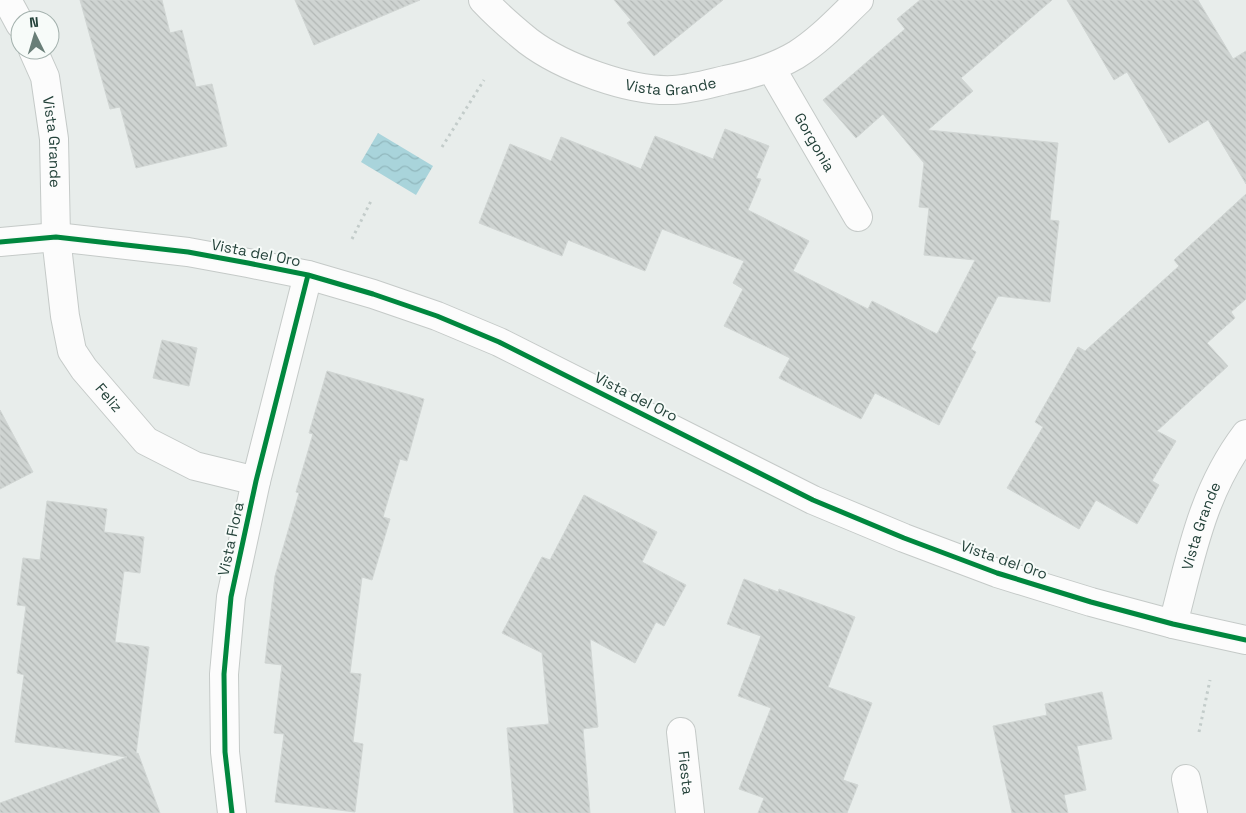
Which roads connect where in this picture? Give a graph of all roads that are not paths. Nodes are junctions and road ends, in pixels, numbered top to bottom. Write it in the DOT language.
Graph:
graph roads {
  1 [pos="483,0"];
  2 [pos="859,0"];
  3 [pos="37,60"];
  4 [pos="772,68"];
  5 [pos="858,217"];
  6 [pos="56,237"];
  7 [pos="0,242"];
  8 [pos="308,275"];
  9 [pos="1246,434"];
  10 [pos="256,481"];
  11 [pos="1173,624"];
  12 [pos="1246,640"];
  13 [pos="681,732"];
  14 [pos="1186,779"];
  15 [pos="232,813"];
  16 [pos="690,813"];
  17 [pos="1193,813"];
  1 -- 4 [label="street, Vista Grande"];
  2 -- 4 [label="street, Vista Grande"];
  3 -- 6 [label="street, Vista Grande"];
  4 -- 5 [label="street, Gorgonia"];
  6 -- 7 [label="street, Vista del Oro"];
  6 -- 8 [label="street, Vista del Oro"];
  6 -- 10 [label="street, Feliz"];
  8 -- 10 [label="street, Vista Flora"];
  8 -- 11 [label="street, Vista del Oro"];
  9 -- 11 [label="street, Vista Grande"];
  10 -- 15 [label="street, Vista Flora"];
  11 -- 12 [label="street, Vista del Oro"];
  13 -- 16 [label="street, Fiesta"];
  14 -- 17 [label="street"];
}
